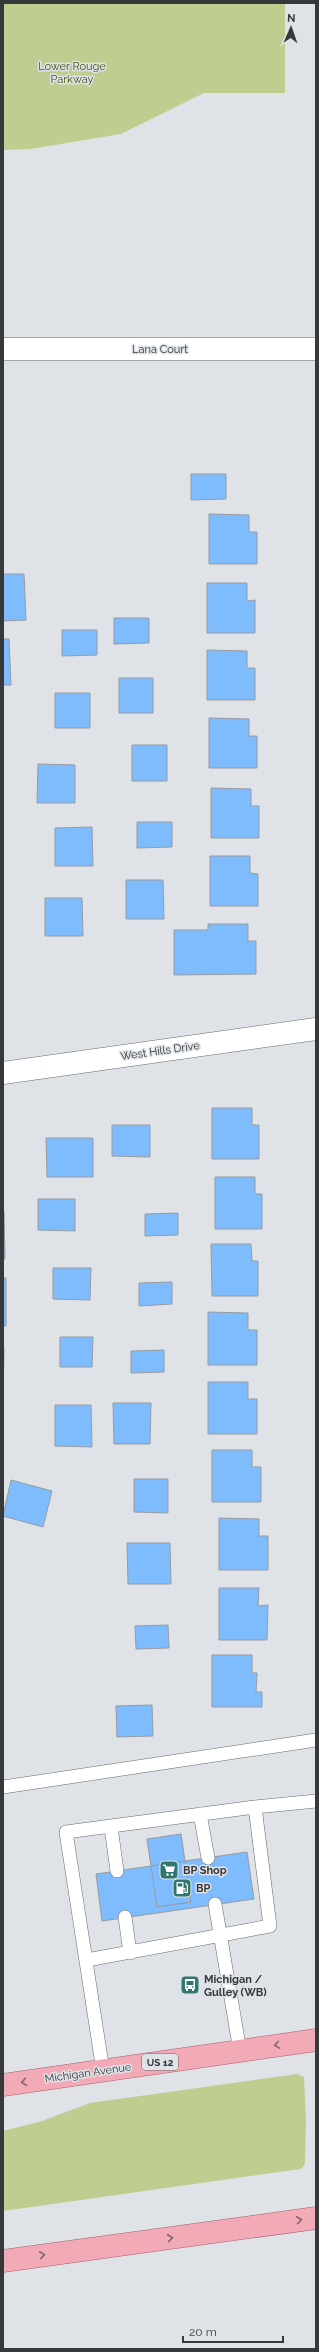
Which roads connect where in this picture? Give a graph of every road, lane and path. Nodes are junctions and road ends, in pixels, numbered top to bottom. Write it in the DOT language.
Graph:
graph roads {
  1 [pos="3,349"];
  2 [pos="316,349"];
  3 [pos="316,1029"];
  4 [pos="3,1073"];
  5 [pos="316,1740"];
  6 [pos="3,1786"];
  7 [pos="316,1802"];
  8 [pos="255,1807"];
  9 [pos="200,1814"];
  10 [pos="111,1826"];
  11 [pos="208,1858"];
  12 [pos="117,1871"];
  13 [pos="216,1904"];
  14 [pos="125,1917"];
  15 [pos="220,1936"];
  16 [pos="130,1953"];
  17 [pos="87,1960"];
  18 [pos="316,2040"];
  19 [pos="240,2051"];
  20 [pos="103,2071"];
  21 [pos="3,2085"];
  22 [pos="316,2218"];
  23 [pos="3,2261"];
  1 -- 2 [label="street, Lana Court"];
  3 -- 4 [label="street, West Hills Drive"];
  5 -- 6 [label="lane"];
  7 -- 8 [label="lane"];
  8 -- 9 [label="lane"];
  8 -- 15 [label="lane"];
  9 -- 10 [label="lane"];
  9 -- 11 [label="lane"];
  10 -- 12 [label="lane"];
  10 -- 17 [label="lane"];
  13 -- 15 [label="lane"];
  14 -- 16 [label="lane"];
  15 -- 16 [label="lane"];
  15 -- 19 [label="lane"];
  16 -- 17 [label="lane"];
  17 -- 20 [label="lane"];
  18 -- 19 [label="main road, Michigan Avenue / US 12, one-way"];
  19 -- 20 [label="main road, Michigan Avenue / US 12"];
  20 -- 21 [label="main road, Michigan Avenue / US 12, one-way"];
  23 -- 22 [label="main road, one-way"];
}
